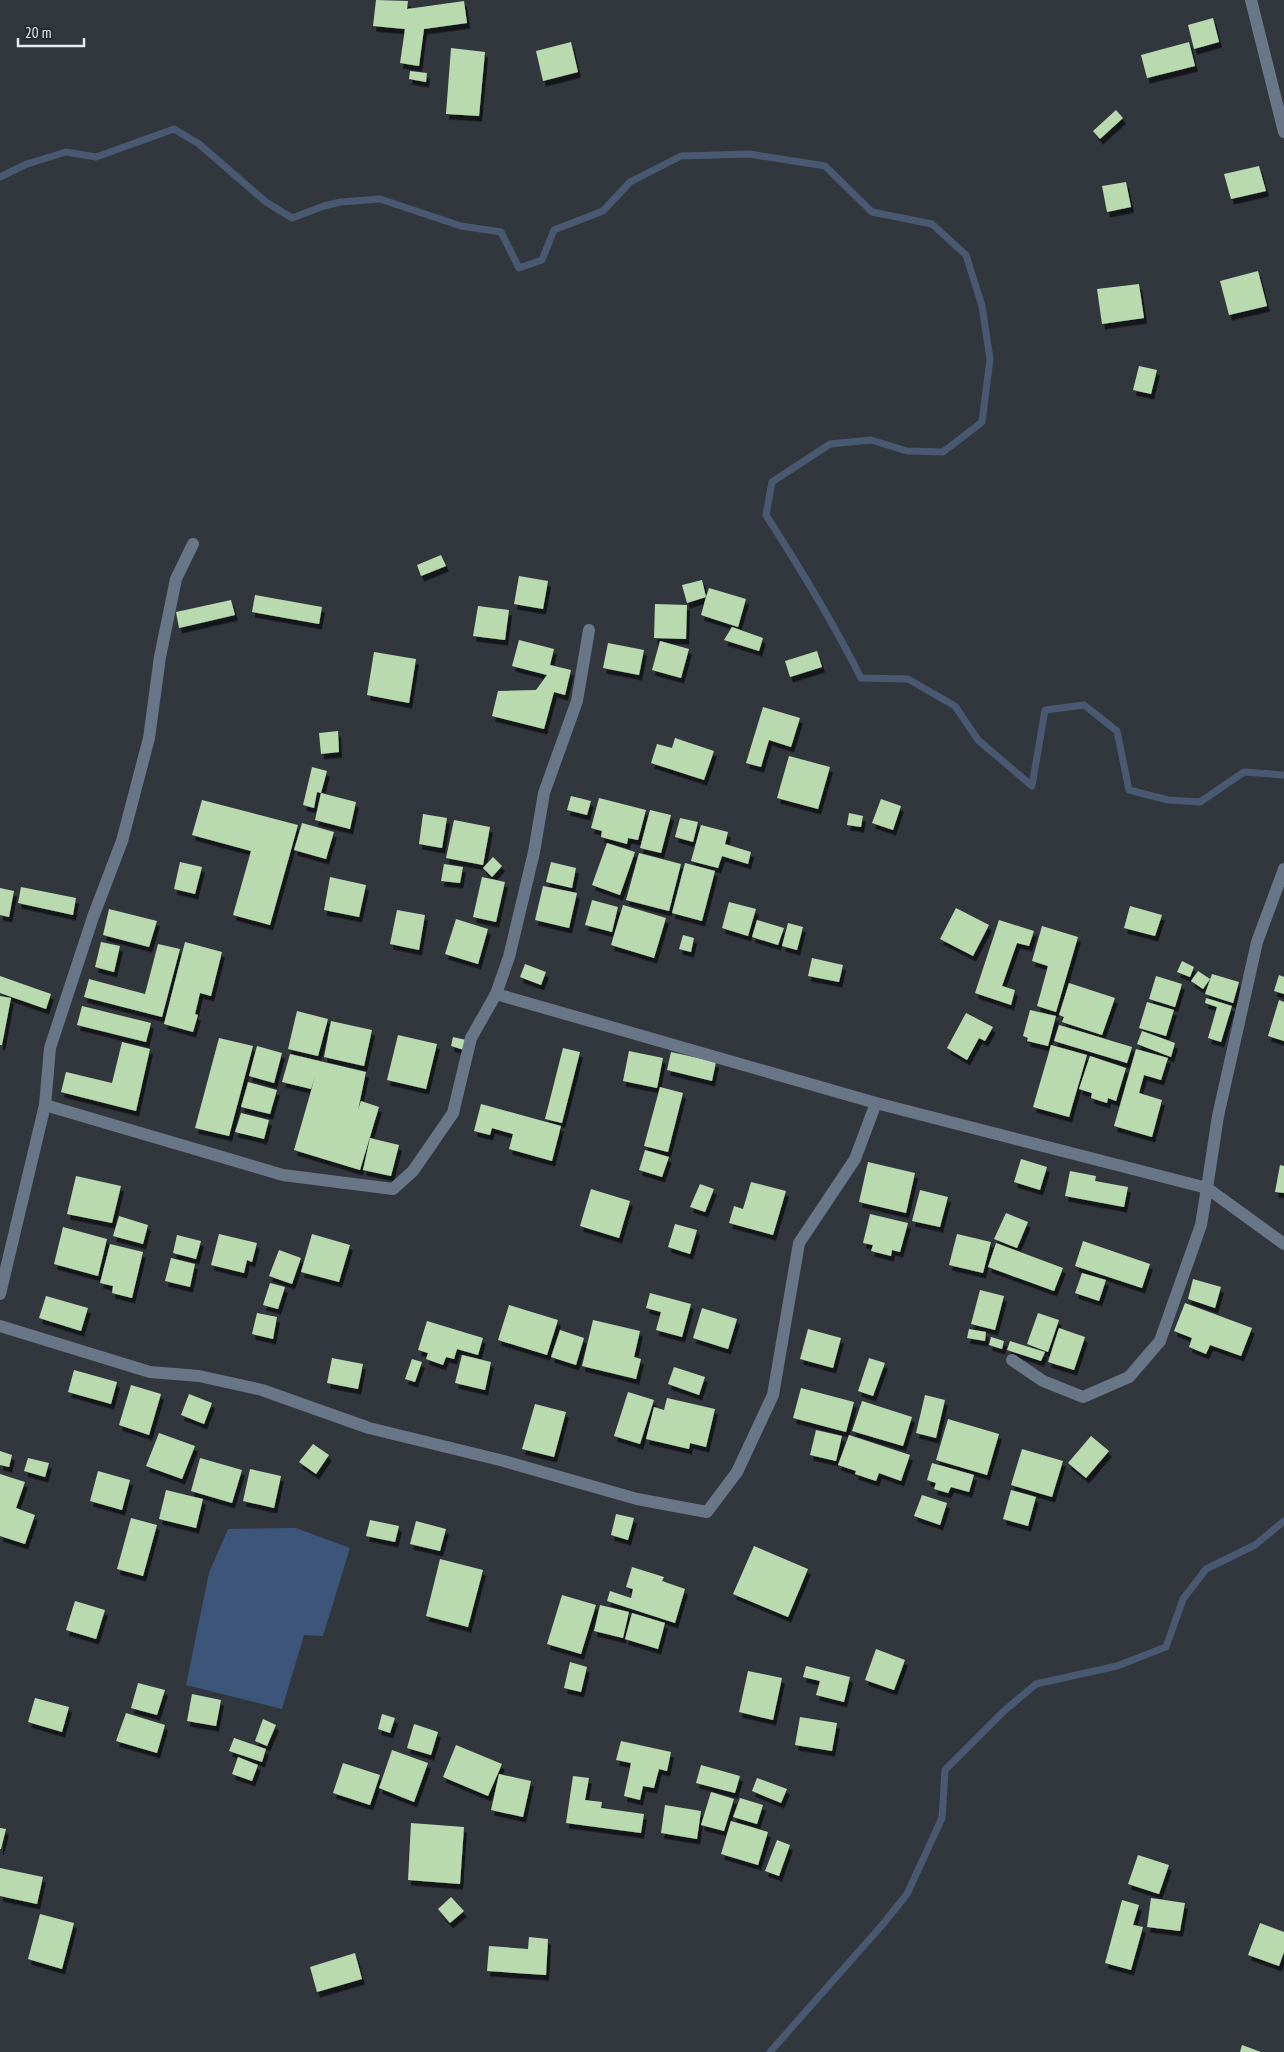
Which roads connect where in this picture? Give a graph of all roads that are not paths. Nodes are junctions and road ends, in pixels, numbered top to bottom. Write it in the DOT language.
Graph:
graph roads {
  1 [pos="1250,0"];
  2 [pos="1284,132"];
  3 [pos="193,544"];
  4 [pos="589,630"];
  5 [pos="1284,870"];
  6 [pos="496,994"];
  7 [pos="876,1103"];
  8 [pos="45,1105"];
  9 [pos="1207,1188"];
  10 [pos="1284,1244"];
  11 [pos="0,1294"];
  12 [pos="0,1326"];
  13 [pos="1012,1360"];
  1 -- 2 [label="street"];
  3 -- 8 [label="street"];
  4 -- 6 [label="street"];
  5 -- 9 [label="street"];
  6 -- 7 [label="street"];
  6 -- 8 [label="street"];
  7 -- 9 [label="street"];
  7 -- 12 [label="street"];
  8 -- 11 [label="street"];
  9 -- 10 [label="street"];
  9 -- 13 [label="street"];
}
